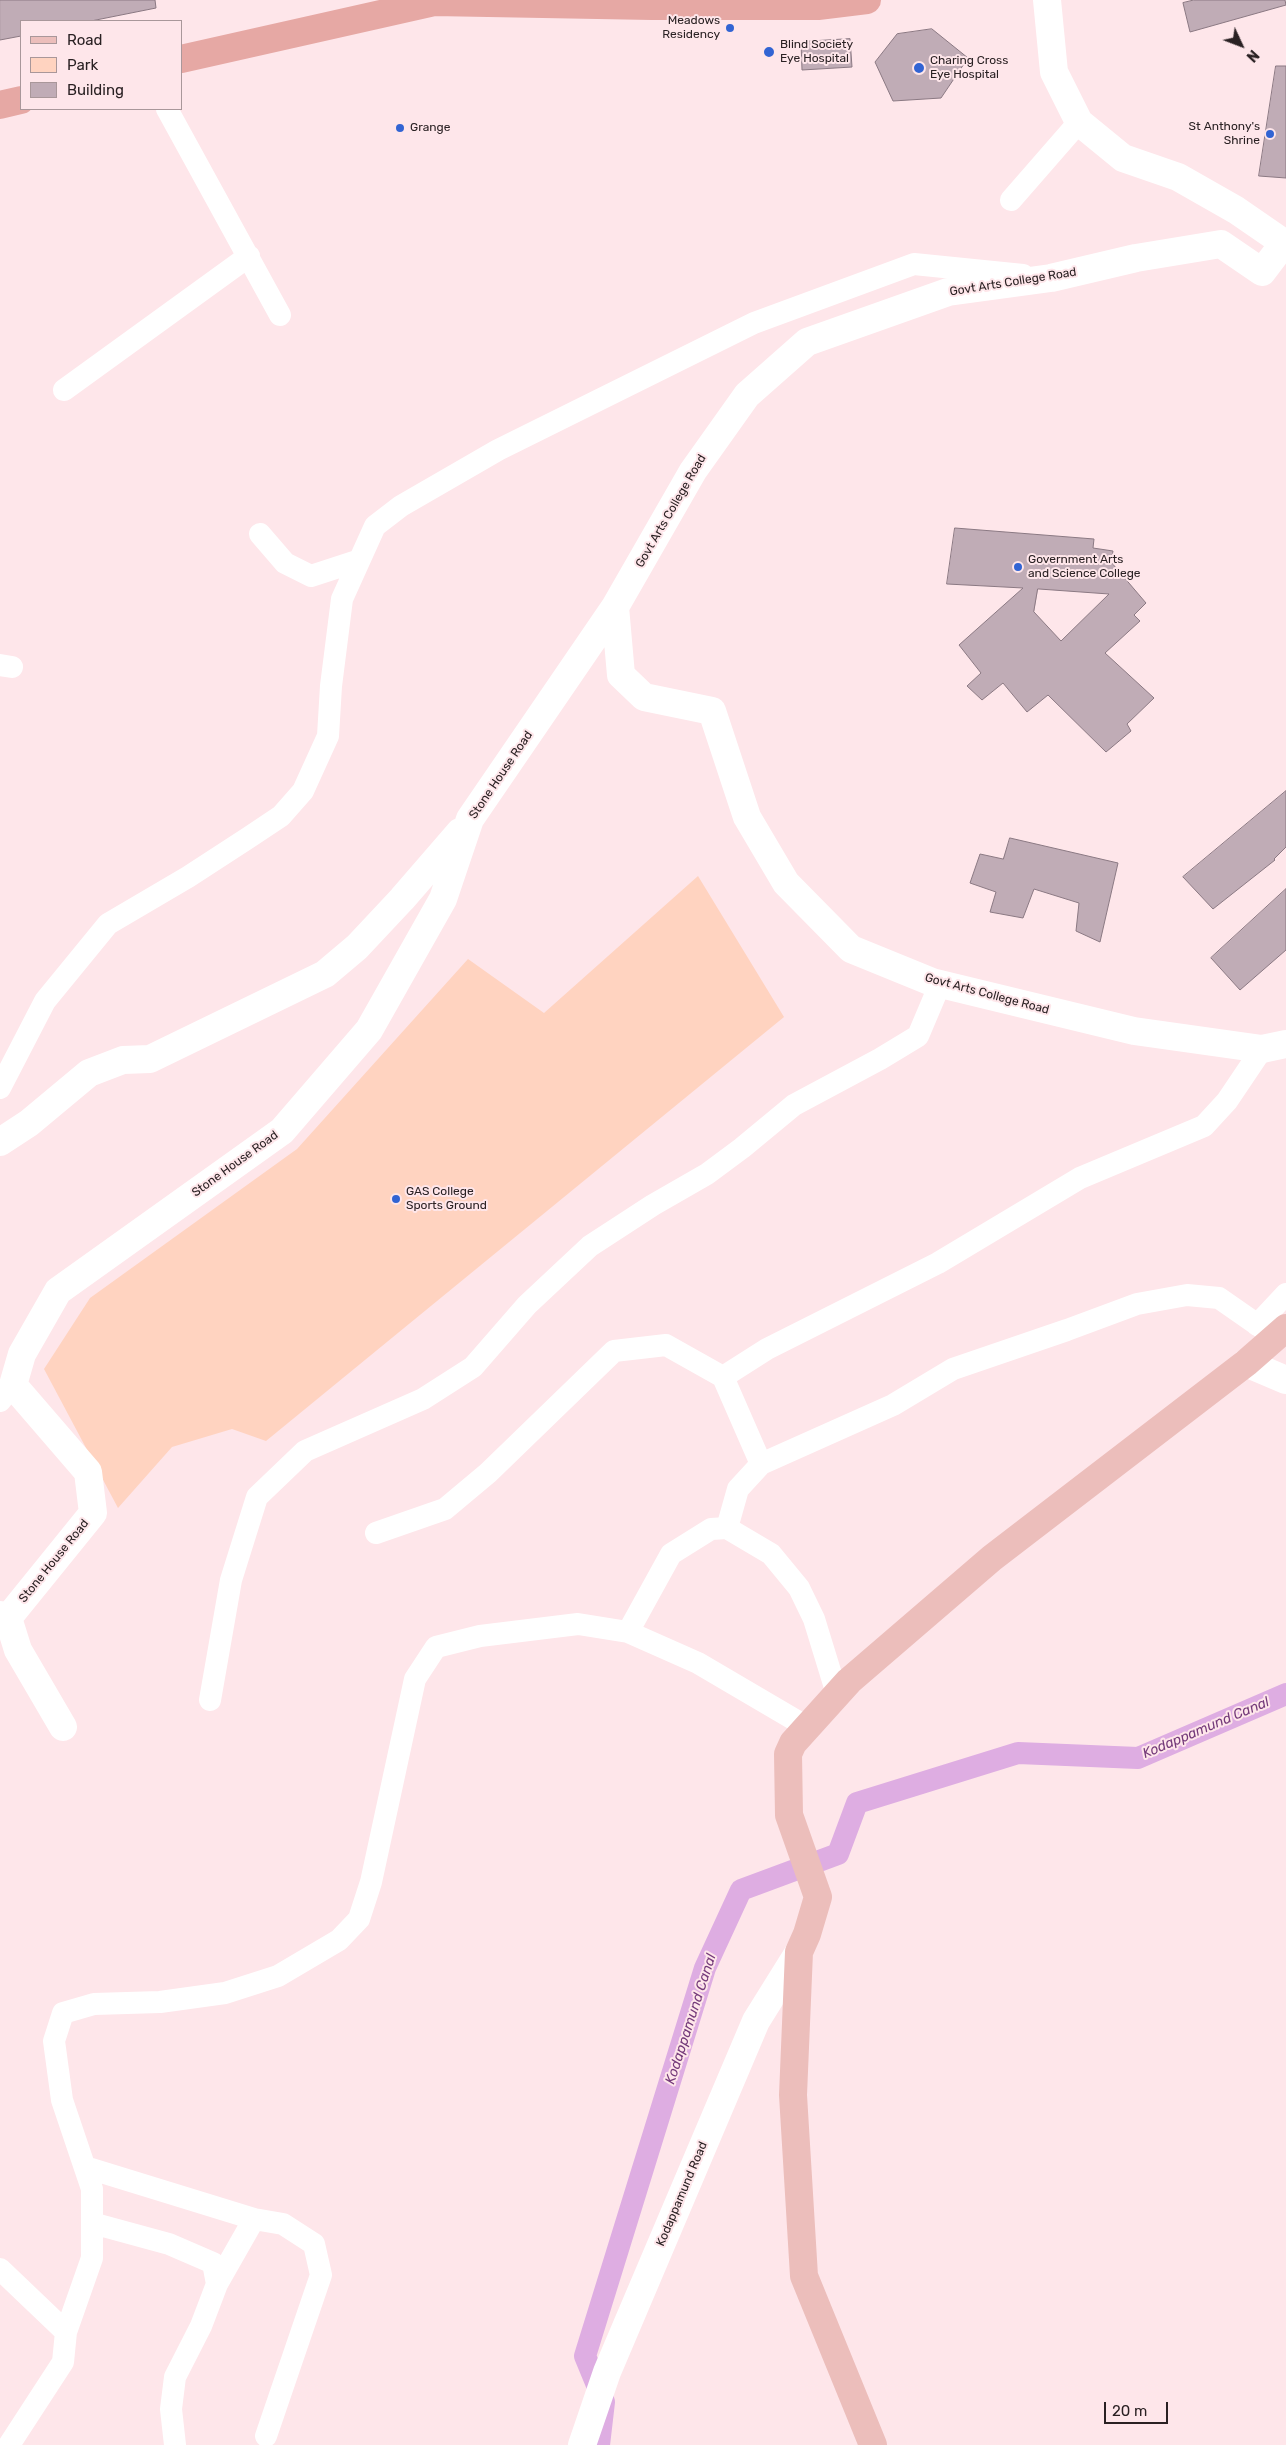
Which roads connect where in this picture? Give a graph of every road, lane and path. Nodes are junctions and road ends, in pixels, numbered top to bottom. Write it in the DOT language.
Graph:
graph roads {
  1 [pos="867,0"];
  2 [pos="1047,0"];
  3 [pos="489,2"];
  4 [pos="182,60"];
  5 [pos="20,100"];
  6 [pos="0,105"];
  7 [pos="167,110"];
  8 [pos="1079,122"];
  9 [pos="1010,200"];
  10 [pos="1285,244"];
  11 [pos="249,256"];
  12 [pos="1051,278"];
  13 [pos="280,315"];
  14 [pos="64,390"];
  15 [pos="260,534"];
  16 [pos="357,561"];
  17 [pos="615,607"];
  18 [pos="470,819"];
  19 [pos="940,984"];
  20 [pos="1274,1046"];
  21 [pos="0,1088"];
  22 [pos="0,1142"];
  23 [pos="1286,1294"];
  24 [pos="1273,1330"];
  25 [pos="11,1357"];
  26 [pos="1246,1363"];
  27 [pos="723,1377"];
  28 [pos="1286,1380"];
  29 [pos="6,1393"];
  30 [pos="761,1464"];
  31 [pos="727,1528"];
  32 [pos="376,1533"];
  33 [pos="4,1617"];
  34 [pos="628,1632"];
  35 [pos="837,1694"];
  36 [pos="210,1700"];
  37 [pos="64,1727"];
  38 [pos="807,1727"];
  39 [pos="803,1943"];
  40 [pos="85,2167"];
  41 [pos="254,2219"];
  42 [pos="92,2224"];
  43 [pos="0,2269"];
  44 [pos="217,2284"];
  45 [pos="66,2332"];
  46 [pos="266,2436"];
  47 [pos="9,2445"];
  48 [pos="175,2445"];
  49 [pos="582,2445"];
  50 [pos="873,2445"];
  1 -- 3 [label="highway"];
  2 -- 8 [label="street, Govt Arts College Road"];
  3 -- 4 [label="highway"];
  5 -- 6 [label="highway"];
  7 -- 11 [label="street"];
  8 -- 9 [label="street"];
  8 -- 10 [label="street, Govt Arts College Road"];
  10 -- 12 [label="street, Govt Arts College Road"];
  11 -- 13 [label="street"];
  11 -- 14 [label="street"];
  12 -- 16 [label="street"];
  12 -- 17 [label="street, Govt Arts College Road"];
  15 -- 16 [label="street"];
  16 -- 21 [label="street"];
  17 -- 18 [label="street, Stone House Road"];
  17 -- 19 [label="street, Govt Arts College Road"];
  18 -- 22 [label="street"];
  18 -- 25 [label="street, Stone House Road"];
  19 -- 20 [label="street, Govt Arts College Road"];
  19 -- 36 [label="street"];
  20 -- 27 [label="street"];
  23 -- 24 [label="street"];
  24 -- 26 [label="main road"];
  24 -- 30 [label="street"];
  25 -- 29 [label="street, Stone House Road"];
  26 -- 28 [label="street"];
  26 -- 35 [label="main road"];
  27 -- 30 [label="street"];
  27 -- 32 [label="street"];
  29 -- 33 [label="street, Stone House Road"];
  30 -- 31 [label="street"];
  31 -- 34 [label="street"];
  31 -- 35 [label="street"];
  33 -- 37 [label="street"];
  34 -- 38 [label="street"];
  34 -- 40 [label="street"];
  35 -- 38 [label="main road"];
  38 -- 39 [label="main road"];
  39 -- 49 [label="street, Kodappamund Road"];
  39 -- 50 [label="main road"];
  40 -- 41 [label="street"];
  40 -- 42 [label="street"];
  41 -- 44 [label="street"];
  41 -- 46 [label="street"];
  42 -- 44 [label="street"];
  42 -- 45 [label="street"];
  43 -- 45 [label="street"];
  44 -- 48 [label="street"];
  45 -- 47 [label="street"];
}
